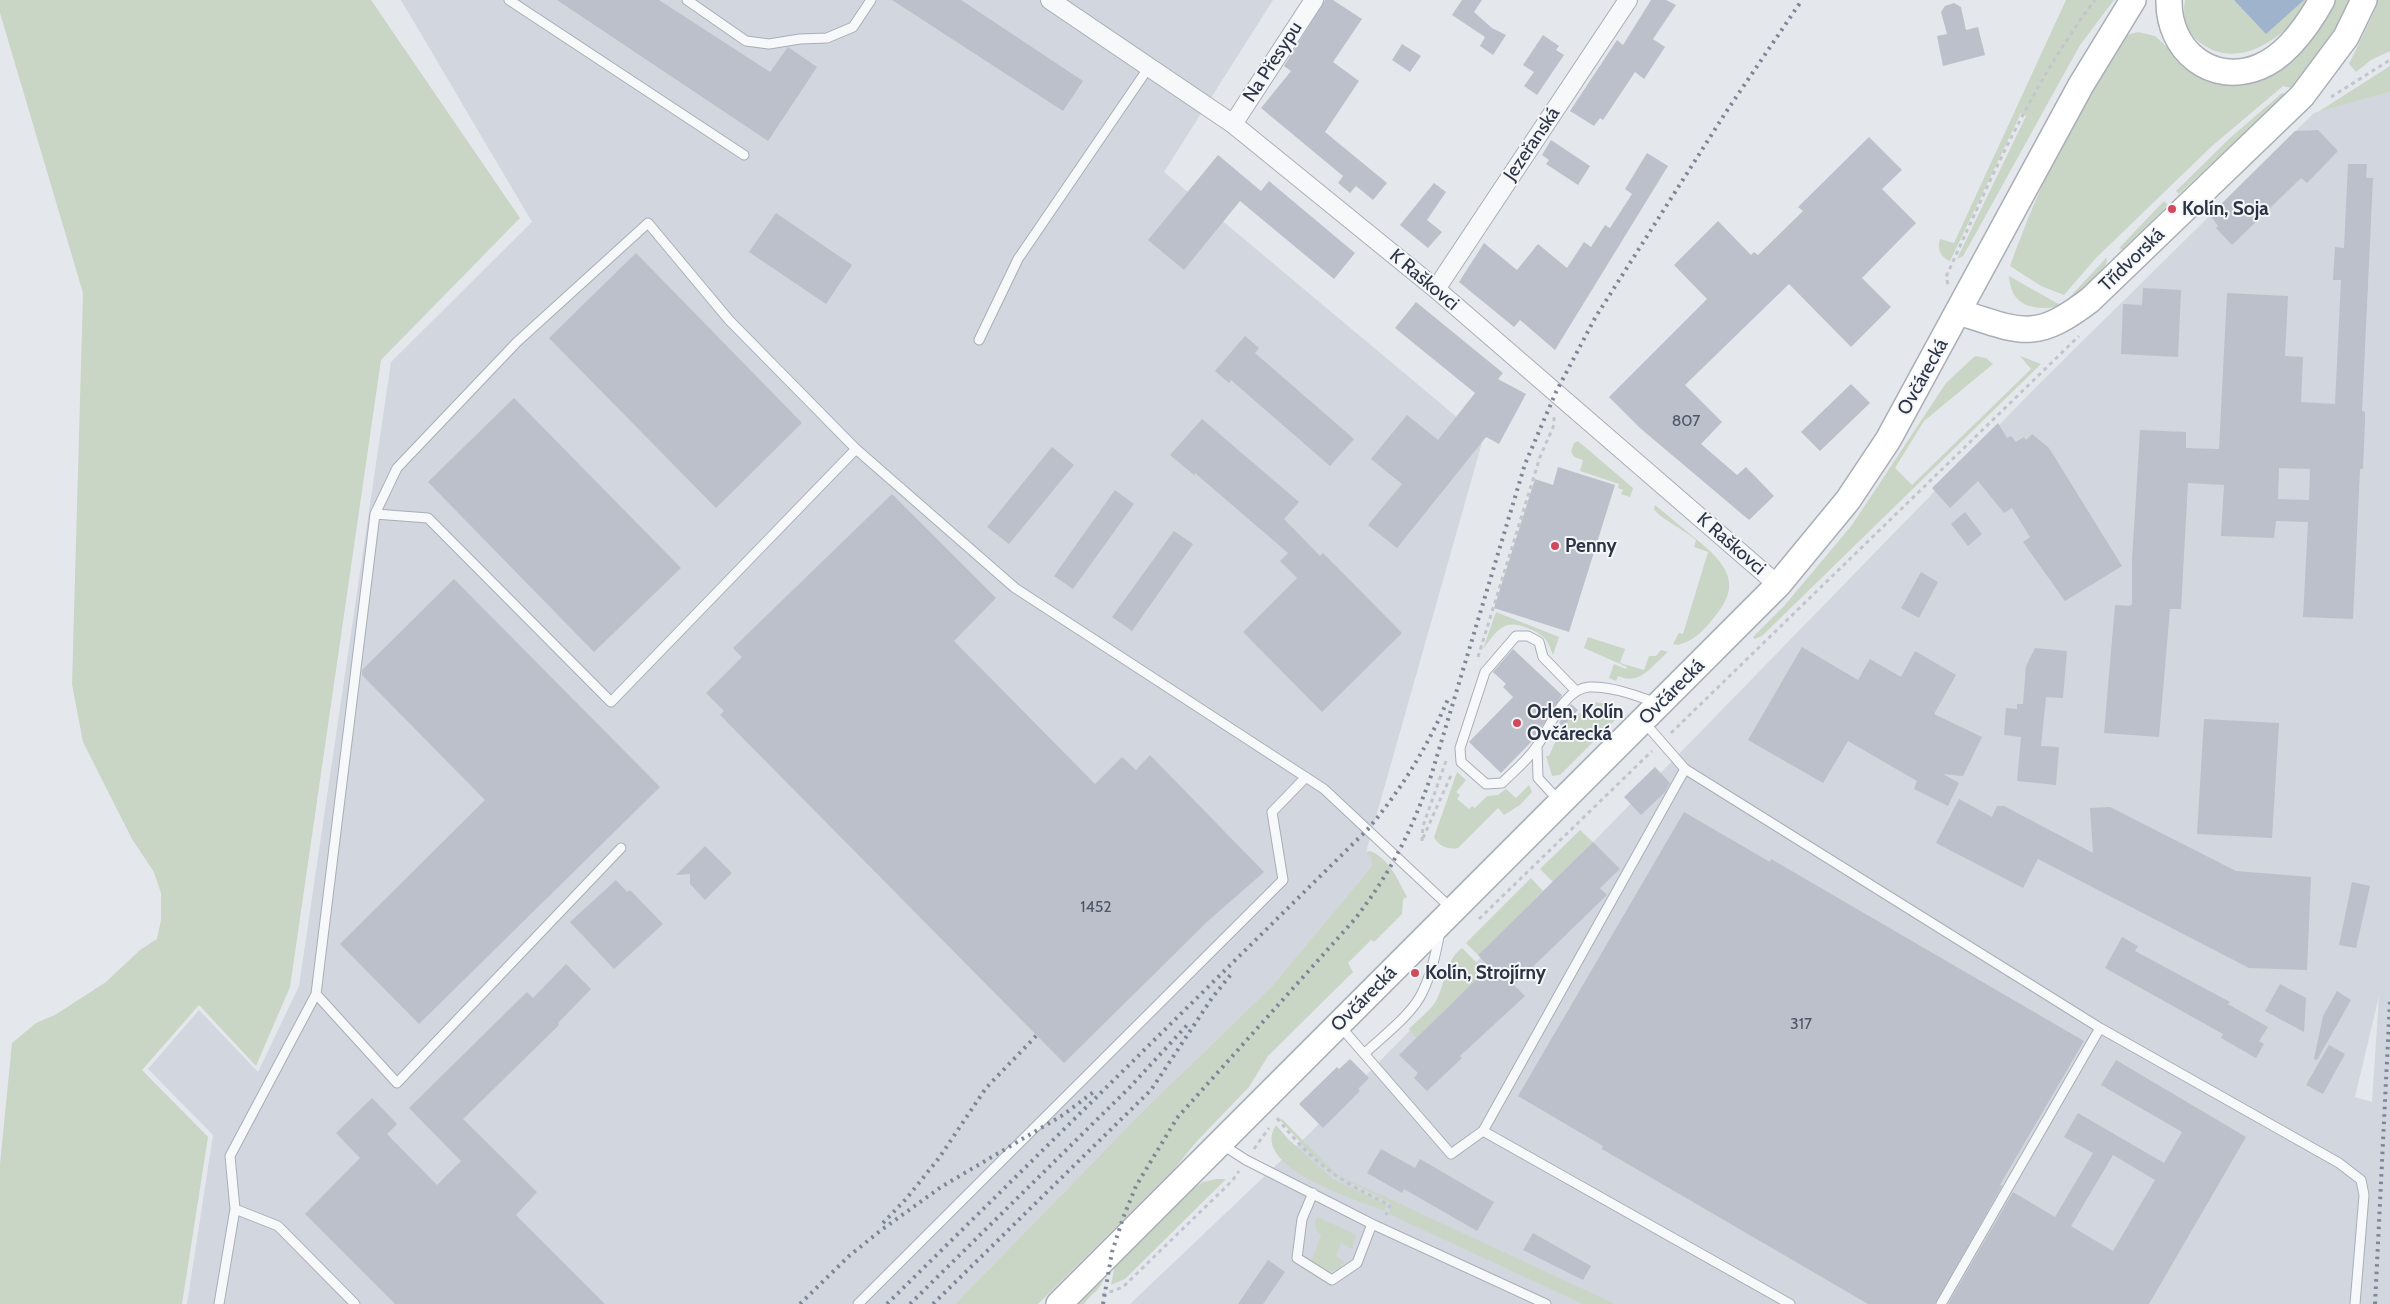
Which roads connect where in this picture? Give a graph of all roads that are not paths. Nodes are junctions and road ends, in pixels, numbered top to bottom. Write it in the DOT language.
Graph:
graph roads {
  1 [pos="509,0"];
  2 [pos="686,0"];
  3 [pos="872,0"];
  4 [pos="1050,0"];
  5 [pos="1314,0"];
  6 [pos="1628,0"];
  7 [pos="2133,0"];
  8 [pos="2169,0"];
  9 [pos="2322,0"];
  10 [pos="2364,0"];
  11 [pos="1070,5"];
  12 [pos="1148,67"];
  13 [pos="1233,124"];
  14 [pos="744,155"];
  15 [pos="1436,289"];
  16 [pos="1959,312"];
  17 [pos="979,340"];
  18 [pos="856,449"];
  19 [pos="375,514"];
  20 [pos="1778,585"];
  21 [pos="1576,691"];
  22 [pos="1651,712"];
  23 [pos="1537,746"];
  24 [pos="1685,769"];
  25 [pos="1306,777"];
  26 [pos="1560,803"];
  27 [pos="621,848"];
  28 [pos="1448,916"];
  29 [pos="316,994"];
  30 [pos="1339,1025"];
  31 [pos="2100,1028"];
  32 [pos="1365,1053"];
  33 [pos="1483,1131"];
  34 [pos="1220,1143"];
  35 [pos="1313,1193"];
  36 [pos="235,1209"];
  37 [pos="1372,1224"];
  38 [pos="219,1304"];
  39 [pos="355,1304"];
  40 [pos="858,1304"];
  41 [pos="1059,1304"];
  42 [pos="1546,1304"];
  43 [pos="1790,1304"];
  44 [pos="1941,1304"];
  45 [pos="2355,1304"];
  1 -- 14 [label="lane"];
  2 -- 3 [label="lane"];
  4 -- 11 [label="street, K Raškovci"];
  5 -- 13 [label="street, Na Přesypu"];
  6 -- 15 [label="street, Jezeřanská"];
  7 -- 16 [label="main road, Ovčárecká"];
  8 -- 9 [label="main road"];
  10 -- 16 [label="main road, Třídvorská"];
  11 -- 12 [label="street, K Raškovci"];
  12 -- 13 [label="street, K Raškovci"];
  12 -- 17 [label="lane"];
  13 -- 15 [label="street, K Raškovci"];
  15 -- 20 [label="street, K Raškovci"];
  16 -- 20 [label="main road, Ovčárecká"];
  18 -- 19 [label="lane"];
  18 -- 19 [label="lane"];
  18 -- 25 [label="lane"];
  19 -- 29 [label="lane"];
  20 -- 22 [label="main road, Ovčárecká"];
  21 -- 22 [label="lane"];
  21 -- 23 [label="lane"];
  21 -- 23 [label="lane"];
  22 -- 24 [label="lane"];
  22 -- 26 [label="main road, Ovčárecká"];
  23 -- 26 [label="lane"];
  24 -- 31 [label="lane"];
  24 -- 33 [label="lane"];
  25 -- 28 [label="lane"];
  25 -- 40 [label="lane"];
  26 -- 28 [label="main road, Ovčárecká"];
  27 -- 29 [label="lane"];
  28 -- 30 [label="main road, Ovčárecká"];
  28 -- 32 [label="lane"];
  29 -- 36 [label="lane"];
  30 -- 32 [label="lane"];
  30 -- 34 [label="main road, Ovčárecká"];
  31 -- 44 [label="lane"];
  31 -- 45 [label="lane"];
  32 -- 33 [label="lane"];
  33 -- 43 [label="lane"];
  34 -- 35 [label="lane"];
  34 -- 41 [label="main road, Ovčárecká"];
  35 -- 37 [label="lane"];
  35 -- 37 [label="lane"];
  36 -- 38 [label="lane"];
  36 -- 39 [label="lane"];
  37 -- 42 [label="lane"];
}
